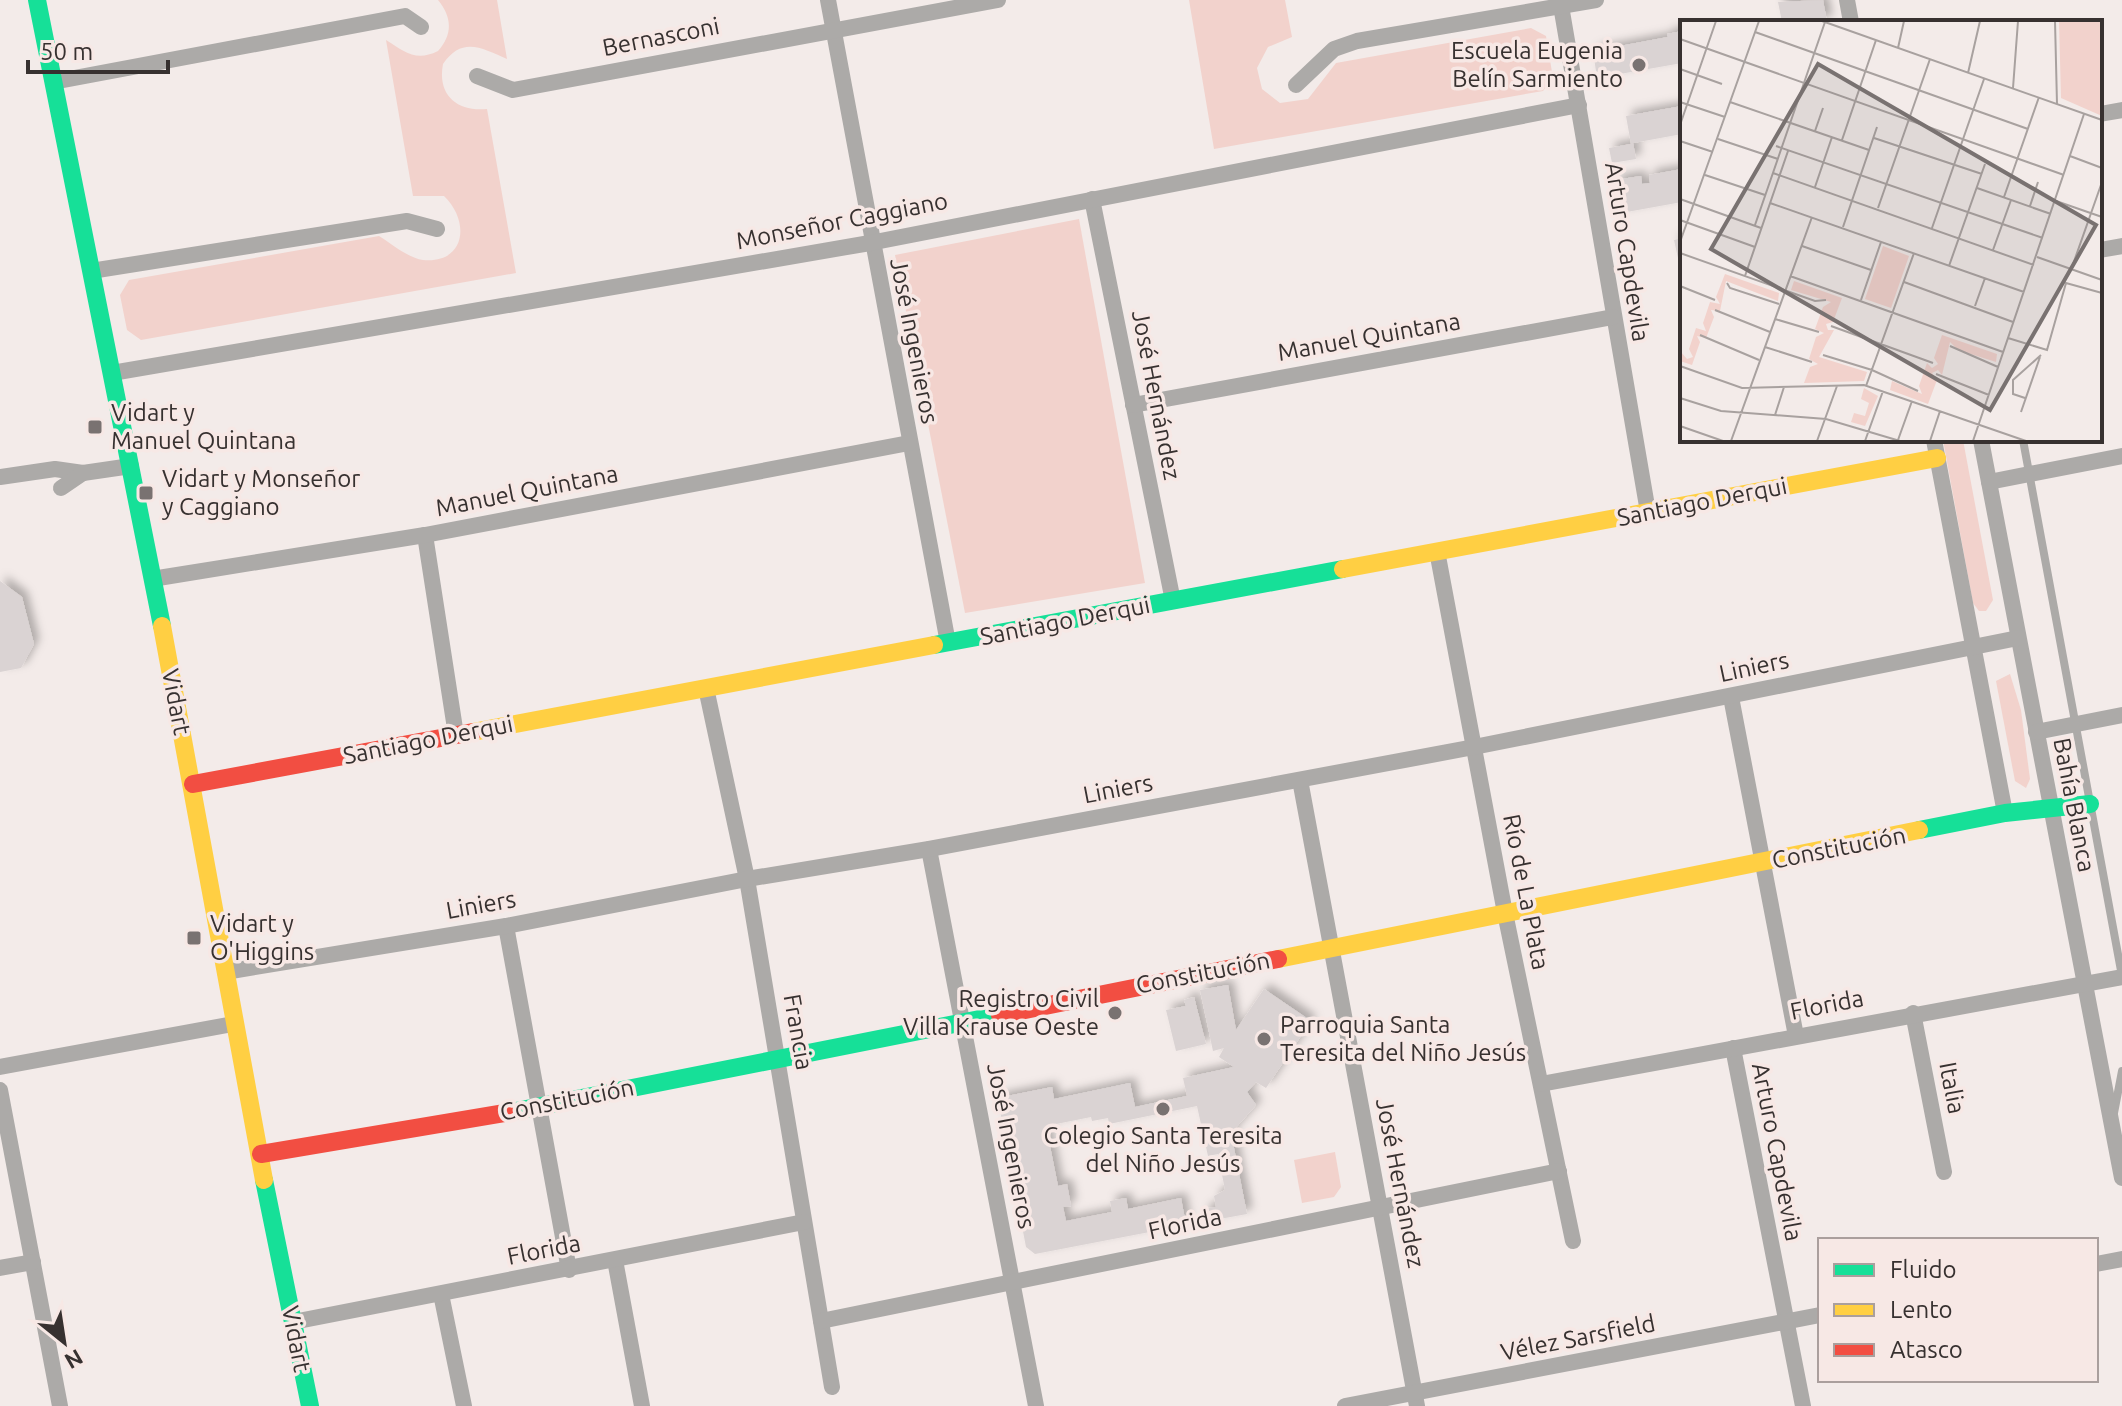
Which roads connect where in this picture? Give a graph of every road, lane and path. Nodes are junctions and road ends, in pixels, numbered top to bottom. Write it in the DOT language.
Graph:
graph roads {
  1 [pos="37,0"];
  2 [pos="828,0"];
  3 [pos="998,0"];
  4 [pos="1596,0"];
  5 [pos="1847,0"];
  6 [pos="1560,3"];
  7 [pos="1851,20"];
  8 [pos="421,27"];
  9 [pos="833,28"];
  10 [pos="477,76"];
  11 [pos="53,82"];
  12 [pos="1296,85"];
  13 [pos="1579,105"];
  14 [pos="2122,110"];
  15 [pos="2102,114"];
  16 [pos="1092,199"];
  17 [pos="437,229"];
  18 [pos="870,243"];
  19 [pos="2122,246"];
  20 [pos="2102,250"];
  21 [pos="91,271"];
  22 [pos="1613,317"];
  23 [pos="112,373"];
  24 [pos="1133,405"];
  25 [pos="1981,442"];
  26 [pos="2023,442"];
  27 [pos="909,443"];
  28 [pos="1936,449"];
  29 [pos="2122,456"];
  30 [pos="131,466"];
  31 [pos="83,473"];
  32 [pos="2030,474"];
  33 [pos="0,477"];
  34 [pos="1989,482"];
  35 [pos="61,488"];
  36 [pos="1648,512"];
  37 [pos="425,535"];
  38 [pos="1437,551"];
  39 [pos="152,579"];
  40 [pos="1173,601"];
  41 [pos="2018,638"];
  42 [pos="948,643"];
  43 [pos="1975,645"];
  44 [pos="706,688"];
  45 [pos="1731,697"];
  46 [pos="2122,715"];
  47 [pos="2076,724"];
  48 [pos="2036,732"];
  49 [pos="456,735"];
  50 [pos="1474,747"];
  51 [pos="1300,780"];
  52 [pos="193,784"];
  53 [pos="2090,804"];
  54 [pos="2050,806"];
  55 [pos="2005,813"];
  56 [pos="929,849"];
  57 [pos="1763,863"];
  58 [pos="747,879"];
  59 [pos="1505,913"];
  60 [pos="506,926"];
  61 [pos="1332,947"];
  62 [pos="225,972"];
  63 [pos="2122,977"];
  64 [pos="2084,985"];
  65 [pos="1913,1013"];
  66 [pos="962,1022"];
  67 [pos="233,1024"];
  68 [pos="1796,1036"];
  69 [pos="1733,1048"];
  70 [pos="779,1058"];
  71 [pos="0,1067"];
  72 [pos="2122,1071"];
  73 [pos="1541,1084"];
  74 [pos="0,1090"];
  75 [pos="539,1107"];
  76 [pos="2112,1126"];
  77 [pos="261,1154"];
  78 [pos="1559,1171"];
  79 [pos="1944,1172"];
  80 [pos="2122,1178"];
  81 [pos="1380,1208"];
  82 [pos="804,1222"];
  83 [pos="1573,1241"];
  84 [pos="2122,1259"];
  85 [pos="615,1260"];
  86 [pos="33,1262"];
  87 [pos="2098,1264"];
  88 [pos="0,1268"];
  89 [pos="569,1270"];
  90 [pos="1014,1283"];
  91 [pos="441,1294"];
  92 [pos="1818,1315"];
  93 [pos="821,1321"];
  94 [pos="293,1322"];
  95 [pos="1786,1322"];
  96 [pos="832,1387"];
  97 [pos="1416,1400"];
  98 [pos="60,1406"];
  99 [pos="310,1406"];
  100 [pos="464,1406"];
  101 [pos="642,1406"];
  102 [pos="1036,1406"];
  103 [pos="1345,1406"];
  104 [pos="1803,1406"];
  1 -- 11 [label="street, Vidart"];
  2 -- 9 [label="street, José Ingenieros"];
  3 -- 9 [label="street, Bernasconi"];
  4 -- 6 [label="street"];
  5 -- 7 [label="street"];
  6 -- 12 [label="street"];
  6 -- 13 [label="street, Arturo Capdevila"];
  8 -- 11 [label="street"];
  9 -- 10 [label="street, Bernasconi"];
  9 -- 18 [label="street, José Ingenieros"];
  11 -- 21 [label="street, Vidart"];
  13 -- 16 [label="street, Monseñor Caggiano"];
  13 -- 22 [label="street, Arturo Capdevila"];
  14 -- 15 [label="street"];
  16 -- 18 [label="street, Monseñor Caggiano"];
  16 -- 24 [label="street, José Hernández"];
  17 -- 21 [label="street"];
  18 -- 23 [label="street, Monseñor Caggiano"];
  18 -- 27 [label="street, José Ingenieros"];
  19 -- 20 [label="street"];
  21 -- 23 [label="street, Vidart"];
  22 -- 24 [label="street, Manuel Quintana"];
  22 -- 36 [label="street, Arturo Capdevila"];
  23 -- 30 [label="street, Vidart"];
  24 -- 40 [label="street, José Hernández"];
  25 -- 34 [label="street, Bahía Blanca"];
  26 -- 32 [label="lane"];
  27 -- 37 [label="street, Manuel Quintana"];
  27 -- 42 [label="street, José Ingenieros"];
  28 -- 36 [label="street, Santiago Derqui"];
  28 -- 43 [label="street"];
  29 -- 32 [label="street"];
  30 -- 31 [label="street"];
  30 -- 39 [label="street, Vidart"];
  31 -- 33 [label="street"];
  31 -- 35 [label="street"];
  32 -- 34 [label="street"];
  32 -- 47 [label="lane"];
  34 -- 41 [label="street, Bahía Blanca"];
  36 -- 38 [label="street, Santiago Derqui"];
  37 -- 39 [label="street, Manuel Quintana"];
  37 -- 49 [label="street"];
  38 -- 40 [label="street, Santiago Derqui"];
  38 -- 50 [label="street, Río de La Plata"];
  39 -- 52 [label="street, Vidart"];
  40 -- 42 [label="street, Santiago Derqui"];
  41 -- 43 [label="street, Liniers"];
  41 -- 48 [label="street, Bahía Blanca"];
  42 -- 44 [label="street, Santiago Derqui"];
  43 -- 45 [label="street, Liniers"];
  43 -- 55 [label="street"];
  44 -- 49 [label="street, Santiago Derqui"];
  44 -- 58 [label="street, Francia"];
  45 -- 50 [label="street, Liniers"];
  45 -- 57 [label="street, Arturo Capdevila"];
  46 -- 47 [label="street"];
  47 -- 48 [label="street"];
  47 -- 53 [label="lane"];
  48 -- 54 [label="street, Bahía Blanca"];
  49 -- 52 [label="street, Santiago Derqui"];
  50 -- 51 [label="street, Liniers"];
  50 -- 59 [label="street, Río de La Plata"];
  51 -- 56 [label="street, Liniers"];
  51 -- 61 [label="street, José Hernández"];
  52 -- 62 [label="street, Vidart"];
  53 -- 54 [label="street, Constitución"];
  53 -- 63 [label="lane"];
  54 -- 55 [label="street, Constitución"];
  54 -- 64 [label="street, Bahía Blanca"];
  55 -- 57 [label="street, Constitución"];
  56 -- 58 [label="street, Liniers"];
  56 -- 66 [label="street, José Ingenieros"];
  57 -- 59 [label="street, Constitución"];
  57 -- 68 [label="street, Arturo Capdevila"];
  58 -- 60 [label="street, Liniers"];
  58 -- 70 [label="street, Francia"];
  59 -- 61 [label="street, Constitución"];
  59 -- 73 [label="street, Río de La Plata"];
  60 -- 62 [label="street, Liniers"];
  60 -- 75 [label="street"];
  61 -- 66 [label="street, Constitución"];
  61 -- 81 [label="street, José Hernández"];
  62 -- 67 [label="street, Vidart"];
  63 -- 64 [label="street, Florida"];
  64 -- 65 [label="street, Florida"];
  64 -- 76 [label="street, Bahía Blanca"];
  65 -- 68 [label="street, Florida"];
  65 -- 79 [label="street, Italia"];
  66 -- 70 [label="street, Constitución"];
  66 -- 90 [label="street, José Ingenieros"];
  67 -- 71 [label="street"];
  67 -- 77 [label="street, Vidart"];
  68 -- 69 [label="street, Florida"];
  69 -- 73 [label="street, Florida"];
  69 -- 95 [label="street, Arturo Capdevila"];
  70 -- 75 [label="street, Constitución"];
  70 -- 82 [label="street, Francia"];
  72 -- 76 [label="lane"];
  73 -- 78 [label="street, Río de La Plata"];
  74 -- 86 [label="street"];
  75 -- 77 [label="street, Constitución"];
  75 -- 89 [label="street"];
  76 -- 80 [label="street, Bahía Blanca"];
  77 -- 94 [label="street, Vidart"];
  78 -- 81 [label="street, Florida"];
  78 -- 83 [label="street, Río de La Plata"];
  81 -- 90 [label="street, Florida"];
  81 -- 97 [label="street, José Hernández"];
  82 -- 85 [label="street, Florida"];
  82 -- 93 [label="street, Francia"];
  84 -- 87 [label="street"];
  85 -- 89 [label="street, Florida"];
  85 -- 101 [label="street"];
  86 -- 88 [label="street"];
  86 -- 98 [label="street"];
  89 -- 91 [label="street, Florida"];
  90 -- 93 [label="street, Florida"];
  90 -- 102 [label="street, José Ingenieros"];
  91 -- 94 [label="street, Florida"];
  91 -- 100 [label="street"];
  92 -- 95 [label="street, Vélez Sarsfield"];
  93 -- 96 [label="street, Francia"];
  94 -- 99 [label="street, Vidart"];
  95 -- 97 [label="street, Vélez Sarsfield"];
  95 -- 104 [label="street, Arturo Capdevila"];
  97 -- 103 [label="street, Vélez Sarsfield"];
}
